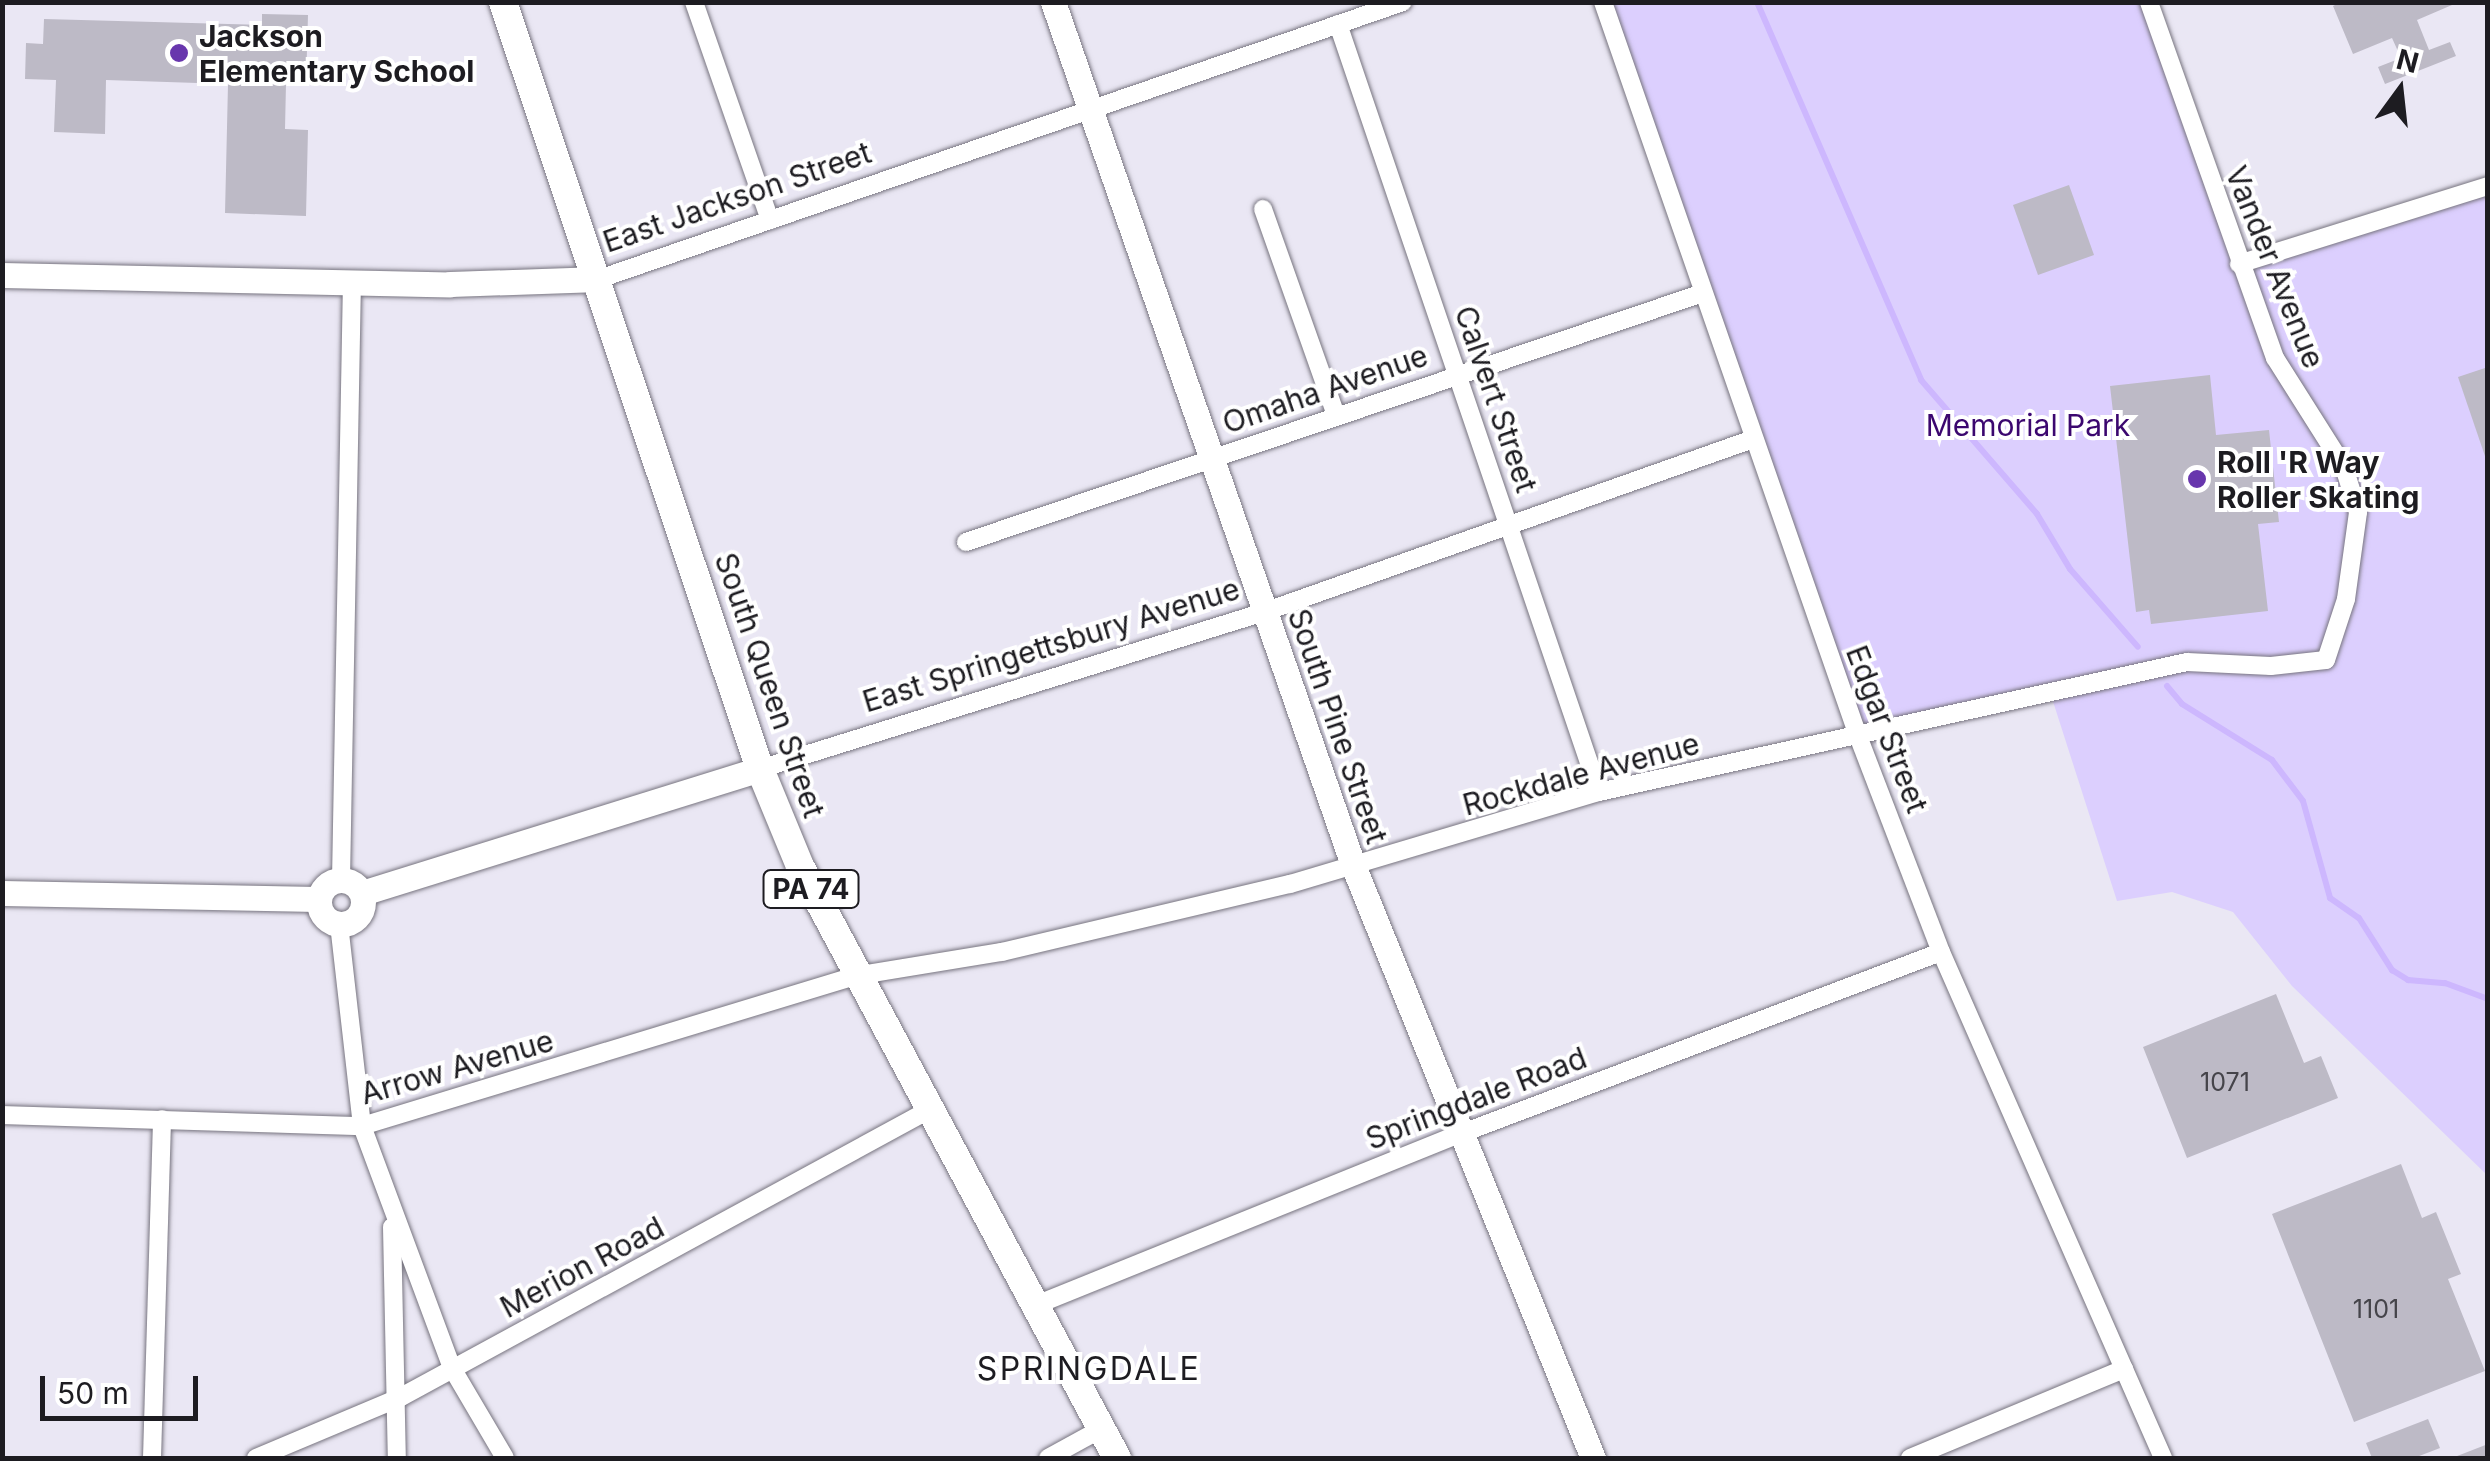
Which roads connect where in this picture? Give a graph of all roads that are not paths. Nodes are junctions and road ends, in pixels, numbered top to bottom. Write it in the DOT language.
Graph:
graph roads {
  1 [pos="503,2"];
  2 [pos="694,2"];
  3 [pos="1053,2"];
  4 [pos="1402,2"];
  5 [pos="1603,2"];
  6 [pos="2148,2"];
  7 [pos="1338,24"];
  8 [pos="1088,108"];
  9 [pos="2488,186"];
  10 [pos="1263,210"];
  11 [pos="770,220"];
  12 [pos="2239,264"];
  13 [pos="2,275"];
  14 [pos="599,279"];
  15 [pos="352,280"];
  16 [pos="1703,293"];
  17 [pos="1458,372"];
  18 [pos="1336,415"];
  19 [pos="1753,439"];
  20 [pos="1210,458"];
  21 [pos="1510,524"];
  22 [pos="966,542"];
  23 [pos="1264,612"];
  24 [pos="2326,660"];
  25 [pos="1858,736"];
  26 [pos="760,769"];
  27 [pos="1600,792"];
  28 [pos="1353,866"];
  29 [pos="351,886"];
  30 [pos="2,892"];
  31 [pos="318,899"];
  32 [pos="339,924"];
  33 [pos="1940,952"];
  34 [pos="854,976"];
  35 [pos="928,1110"];
  36 [pos="2,1114"];
  37 [pos="162,1119"];
  38 [pos="362,1126"];
  39 [pos="1460,1134"];
  40 [pos="391,1206"];
  41 [pos="1036,1305"];
  42 [pos="452,1368"];
  43 [pos="2124,1369"];
  44 [pos="400,1397"];
  45 [pos="1101,1429"];
  46 [pos="152,1458"];
  47 [pos="256,1458"];
  48 [pos="397,1458"];
  49 [pos="505,1458"];
  50 [pos="1048,1458"];
  51 [pos="1118,1458"];
  52 [pos="1593,1458"];
  53 [pos="1910,1458"];
  54 [pos="2162,1458"];
  1 -- 14 [label="main road, South Queen Street / PA 74"];
  2 -- 11 [label="street"];
  3 -- 8 [label="street, South Pine Street"];
  4 -- 7 [label="street, East Jackson Street"];
  5 -- 16 [label="street, Edgar Street"];
  6 -- 12 [label="street, Vander Avenue"];
  7 -- 8 [label="street, East Jackson Street"];
  7 -- 17 [label="street, Calvert Street"];
  8 -- 11 [label="street, East Jackson Street"];
  8 -- 20 [label="street, South Pine Street"];
  9 -- 12 [label="street"];
  10 -- 18 [label="street"];
  11 -- 14 [label="street, East Jackson Street"];
  12 -- 24 [label="street, Vander Avenue"];
  13 -- 15 [label="street, East Jackson Street"];
  14 -- 15 [label="street, East Jackson Street"];
  14 -- 26 [label="main road, South Queen Street / PA 74"];
  15 -- 29 [label="street"];
  16 -- 17 [label="street, Omaha Avenue"];
  16 -- 19 [label="street, Edgar Street"];
  17 -- 18 [label="street, Omaha Avenue"];
  17 -- 21 [label="street, Calvert Street"];
  18 -- 20 [label="street, Omaha Avenue"];
  19 -- 21 [label="street, East Springettsbury Avenue"];
  19 -- 25 [label="street, Edgar Street"];
  20 -- 22 [label="street, Omaha Avenue"];
  20 -- 23 [label="street, South Pine Street"];
  21 -- 23 [label="street, East Springettsbury Avenue"];
  21 -- 27 [label="street, Calvert Street"];
  23 -- 26 [label="street, East Springettsbury Avenue"];
  23 -- 28 [label="street, South Pine Street"];
  24 -- 25 [label="street, Rockdale Avenue"];
  25 -- 27 [label="street, Rockdale Avenue"];
  25 -- 33 [label="street, Edgar Street"];
  26 -- 29 [label="street, East Springettsbury Avenue"];
  26 -- 34 [label="main road, South Queen Street / PA 74"];
  27 -- 28 [label="street, Rockdale Avenue"];
  28 -- 34 [label="street, Rockdale Avenue"];
  28 -- 39 [label="street, South Pine Street"];
  29 -- 31 [label="street, East Springettsbury Avenue"];
  29 -- 32 [label="street"];
  30 -- 31 [label="street"];
  31 -- 32 [label="street"];
  32 -- 38 [label="street"];
  33 -- 39 [label="street, Springdale Road"];
  33 -- 43 [label="street, Edgar Street"];
  34 -- 35 [label="main road, South Queen Street / PA 74"];
  34 -- 38 [label="street, Arrow Avenue"];
  35 -- 41 [label="main road, South Queen Street / PA 74"];
  35 -- 42 [label="street, Merion Road"];
  36 -- 37 [label="street, Arrow Avenue"];
  37 -- 38 [label="street, Arrow Avenue"];
  37 -- 46 [label="street"];
  38 -- 40 [label="street"];
  39 -- 41 [label="street, Springdale Road"];
  39 -- 52 [label="street, South Pine Street"];
  40 -- 42 [label="street"];
  40 -- 44 [label="street"];
  41 -- 45 [label="main road, South Queen Street / PA 74"];
  42 -- 44 [label="street, Merion Road"];
  42 -- 49 [label="street"];
  43 -- 53 [label="street"];
  43 -- 54 [label="street, Edgar Street"];
  44 -- 47 [label="street, Merion Road"];
  44 -- 48 [label="street"];
  45 -- 50 [label="street"];
  45 -- 51 [label="main road, South Queen Street / PA 74"];
}
